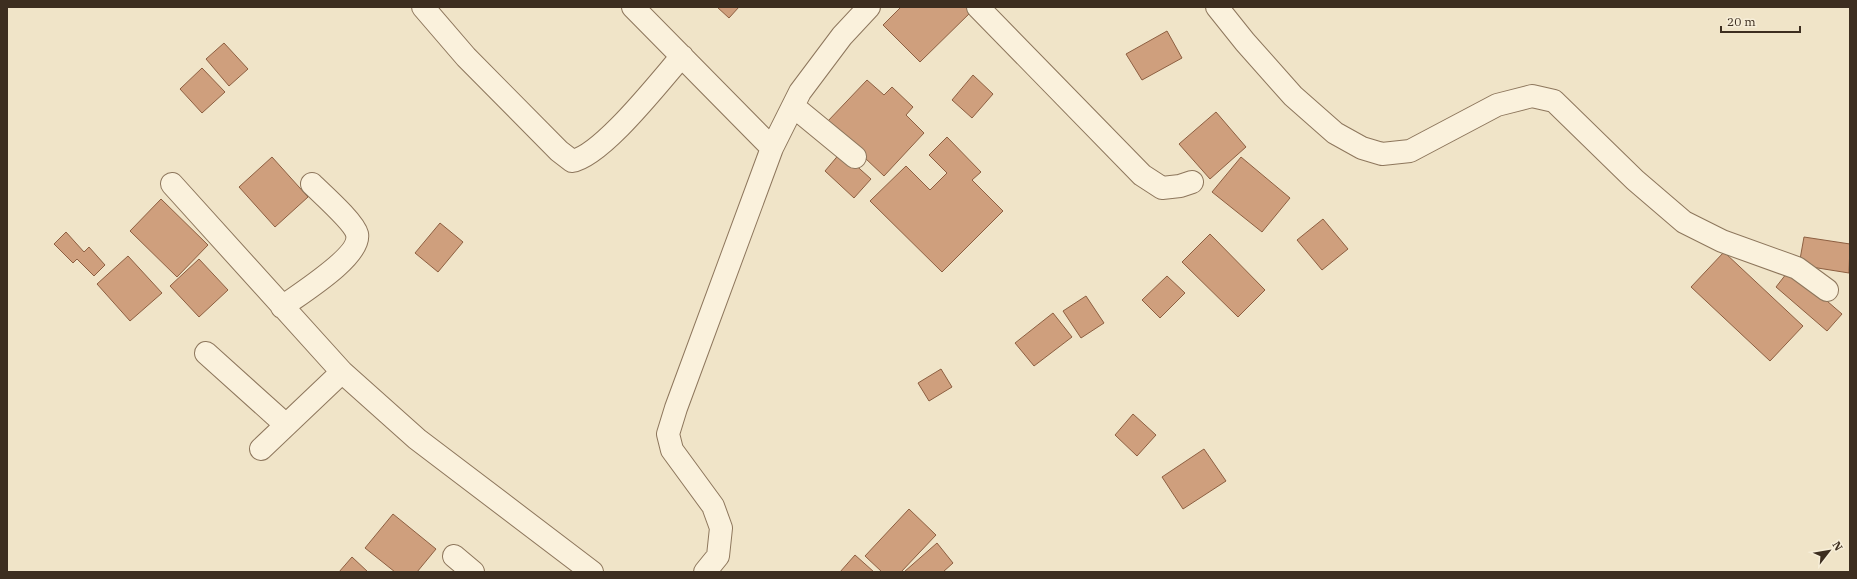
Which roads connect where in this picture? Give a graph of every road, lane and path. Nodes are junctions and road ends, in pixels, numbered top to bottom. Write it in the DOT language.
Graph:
graph roads {
  1 [pos="423,7"];
  2 [pos="634,7"];
  3 [pos="870,7"];
  4 [pos="978,7"];
  5 [pos="1217,7"];
  6 [pos="682,56"];
  7 [pos="793,106"];
  8 [pos="772,148"];
  9 [pos="855,157"];
  10 [pos="1192,182"];
  11 [pos="172,184"];
  12 [pos="312,184"];
  13 [pos="1827,290"];
  14 [pos="282,307"];
  15 [pos="206,353"];
  16 [pos="342,372"];
  17 [pos="286,425"];
  18 [pos="261,449"];
  19 [pos="454,556"];
  20 [pos="473,572"];
  21 [pos="592,572"];
  22 [pos="705,572"];
  1 -- 6 [label="street"];
  2 -- 6 [label="street"];
  3 -- 7 [label="street"];
  4 -- 10 [label="street"];
  5 -- 13 [label="street"];
  6 -- 8 [label="street"];
  7 -- 8 [label="street"];
  7 -- 9 [label="street"];
  8 -- 22 [label="street"];
  11 -- 14 [label="street"];
  12 -- 14 [label="street"];
  14 -- 16 [label="street"];
  15 -- 17 [label="street"];
  16 -- 17 [label="street"];
  16 -- 21 [label="street"];
  17 -- 18 [label="street"];
  19 -- 20 [label="street"];
}
